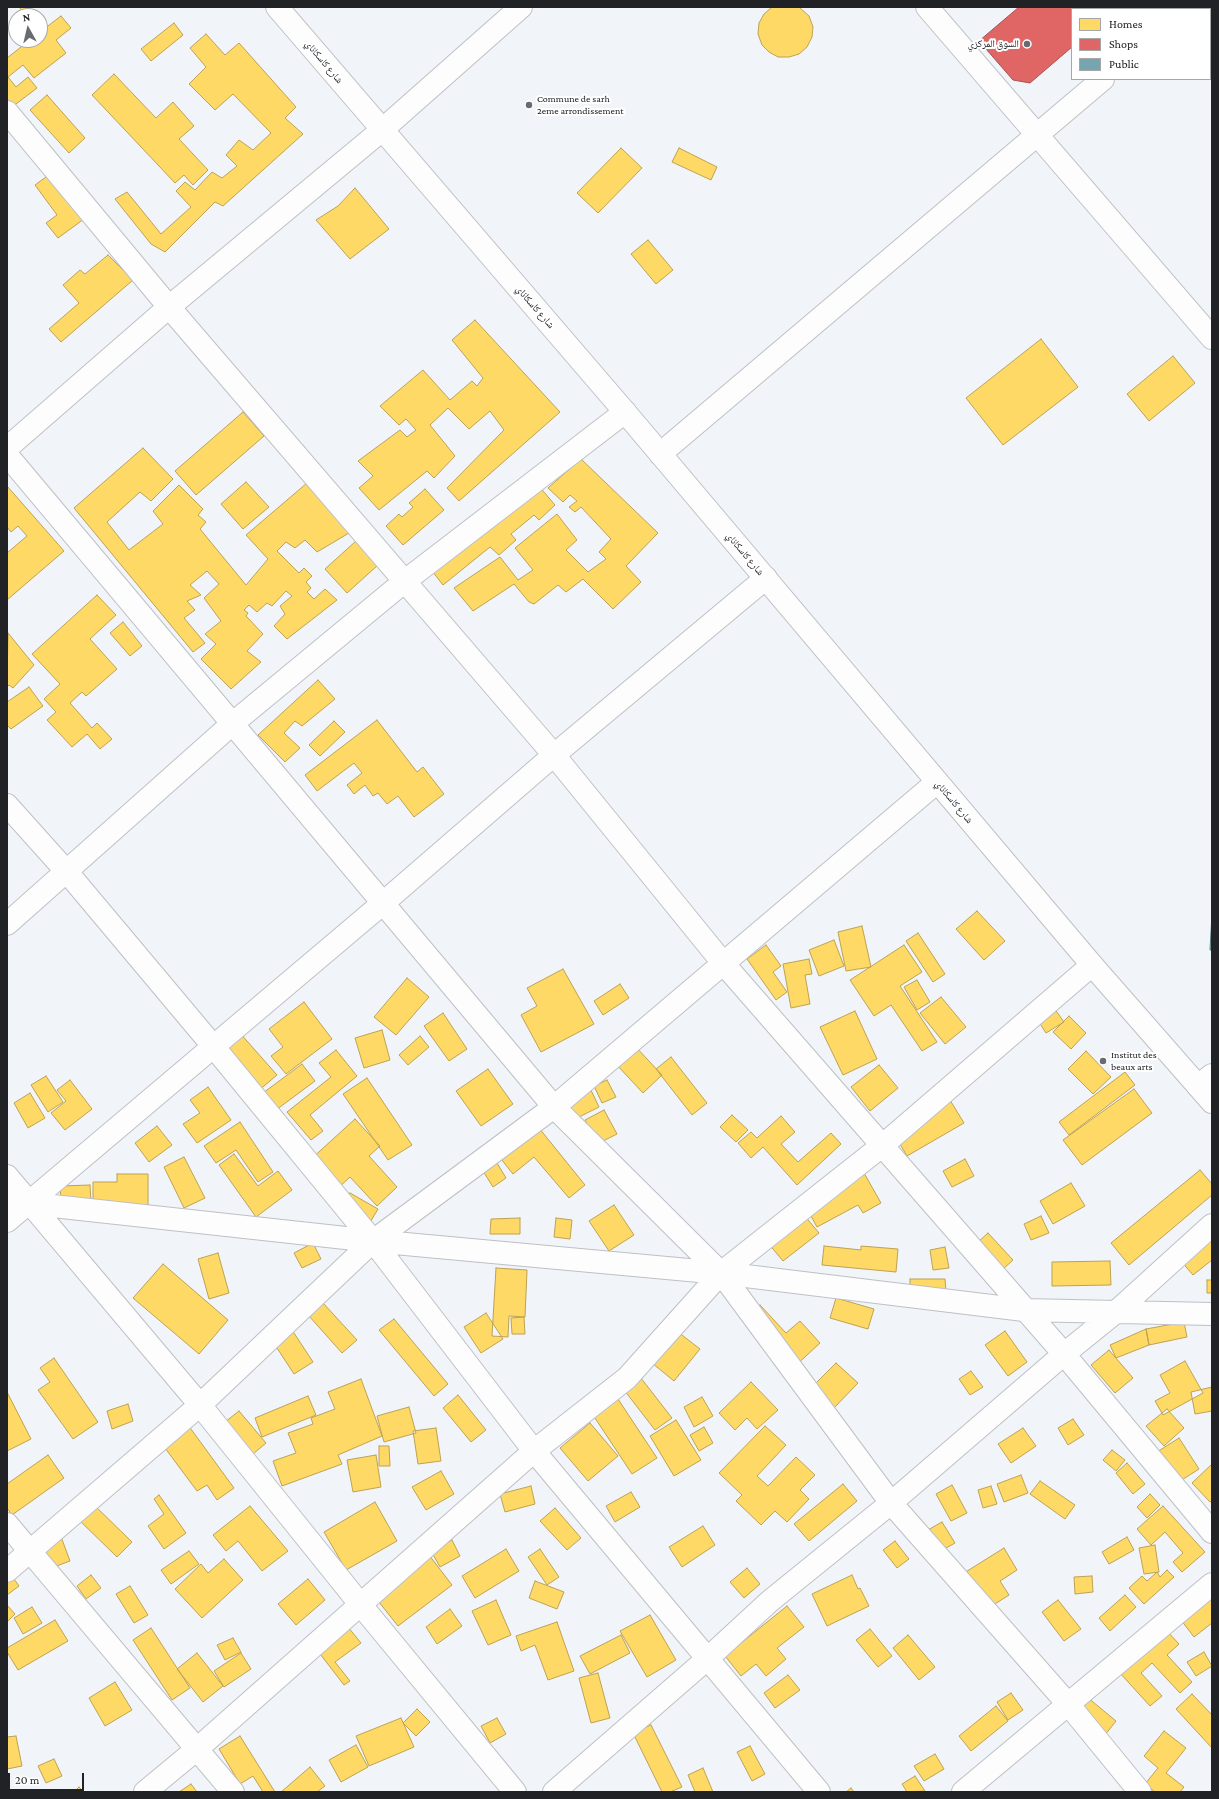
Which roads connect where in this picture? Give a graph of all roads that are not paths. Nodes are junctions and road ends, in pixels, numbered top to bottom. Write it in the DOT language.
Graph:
graph roads {
  1 [pos="277,7"];
  2 [pos="521,7"];
  3 [pos="927,7"];
  4 [pos="1102,80"];
  5 [pos="7,112"];
  6 [pos="382,130"];
  7 [pos="1037,136"];
  8 [pos="169,307"];
  9 [pos="1212,338"];
  10 [pos="625,412"];
  11 [pos="7,448"];
  12 [pos="660,454"];
  13 [pos="7,456"];
  14 [pos="766,578"];
  15 [pos="405,582"];
  16 [pos="232,724"];
  17 [pos="554,755"];
  18 [pos="937,782"];
  19 [pos="7,805"];
  20 [pos="67,872"];
  21 [pos="382,904"];
  22 [pos="7,924"];
  23 [pos="723,963"];
  24 [pos="1092,965"];
  25 [pos="213,1046"];
  26 [pos="1208,1088"];
  27 [pos="554,1107"];
  28 [pos="883,1145"];
  29 [pos="7,1176"];
  30 [pos="7,1201"];
  31 [pos="28,1203"];
  32 [pos="7,1221"];
  33 [pos="1212,1225"];
  34 [pos="373,1241"];
  35 [pos="721,1273"];
  36 [pos="1024,1310"];
  37 [pos="1116,1312"];
  38 [pos="1212,1314"];
  39 [pos="1064,1354"];
  40 [pos="200,1405"];
  41 [pos="534,1451"];
  42 [pos="891,1503"];
  43 [pos="7,1524"];
  44 [pos="1212,1532"];
  45 [pos="31,1551"];
  46 [pos="7,1571"];
  47 [pos="1212,1584"];
  48 [pos="360,1604"];
  49 [pos="707,1659"];
  50 [pos="1068,1704"];
  51 [pos="198,1749"];
  52 [pos="145,1792"];
  53 [pos="233,1792"];
  54 [pos="515,1792"];
  55 [pos="554,1792"];
  56 [pos="819,1792"];
  57 [pos="963,1792"];
  58 [pos="1140,1792"];
  1 -- 6 [label="street, شارع كاسكاناي"];
  2 -- 6 [label="street"];
  3 -- 7 [label="street"];
  4 -- 7 [label="street"];
  5 -- 8 [label="street"];
  6 -- 8 [label="street"];
  6 -- 10 [label="street, شارع كاسكاناي"];
  7 -- 9 [label="street"];
  7 -- 12 [label="street"];
  8 -- 11 [label="street"];
  8 -- 15 [label="street"];
  10 -- 12 [label="street, شارع كاسكاناي"];
  10 -- 15 [label="street"];
  12 -- 14 [label="street, شارع كاسكاناي"];
  13 -- 16 [label="street"];
  14 -- 17 [label="street"];
  14 -- 18 [label="street, شارع كاسكاناي"];
  15 -- 16 [label="street"];
  15 -- 17 [label="street"];
  16 -- 20 [label="street"];
  16 -- 21 [label="street"];
  17 -- 21 [label="street"];
  17 -- 23 [label="street"];
  18 -- 23 [label="street"];
  18 -- 24 [label="street, شارع كاسكاناي"];
  19 -- 20 [label="street"];
  20 -- 22 [label="street"];
  20 -- 25 [label="street"];
  21 -- 25 [label="street"];
  21 -- 27 [label="street"];
  23 -- 27 [label="street"];
  23 -- 28 [label="street"];
  24 -- 26 [label="street, شارع كاسكاناي"];
  24 -- 28 [label="street"];
  25 -- 31 [label="street"];
  25 -- 34 [label="street"];
  27 -- 34 [label="street"];
  27 -- 35 [label="street"];
  28 -- 35 [label="street"];
  28 -- 36 [label="street"];
  29 -- 31 [label="street"];
  30 -- 31 [label="street"];
  31 -- 32 [label="street"];
  31 -- 34 [label="street"];
  31 -- 40 [label="street"];
  33 -- 37 [label="street"];
  34 -- 35 [label="street"];
  34 -- 40 [label="street"];
  34 -- 41 [label="street"];
  35 -- 36 [label="street"];
  35 -- 41 [label="street"];
  35 -- 42 [label="street"];
  36 -- 37 [label="street"];
  36 -- 39 [label="street"];
  37 -- 38 [label="street"];
  37 -- 39 [label="street"];
  39 -- 42 [label="street"];
  39 -- 44 [label="street"];
  40 -- 45 [label="street"];
  40 -- 48 [label="street"];
  41 -- 48 [label="street"];
  41 -- 49 [label="street"];
  42 -- 49 [label="street"];
  42 -- 50 [label="street"];
  43 -- 45 [label="street"];
  45 -- 46 [label="street"];
  45 -- 51 [label="street"];
  47 -- 50 [label="street"];
  48 -- 51 [label="street"];
  48 -- 54 [label="street"];
  49 -- 55 [label="street"];
  49 -- 56 [label="street"];
  50 -- 57 [label="street"];
  50 -- 58 [label="street"];
  51 -- 52 [label="street"];
  51 -- 53 [label="street"];
}
